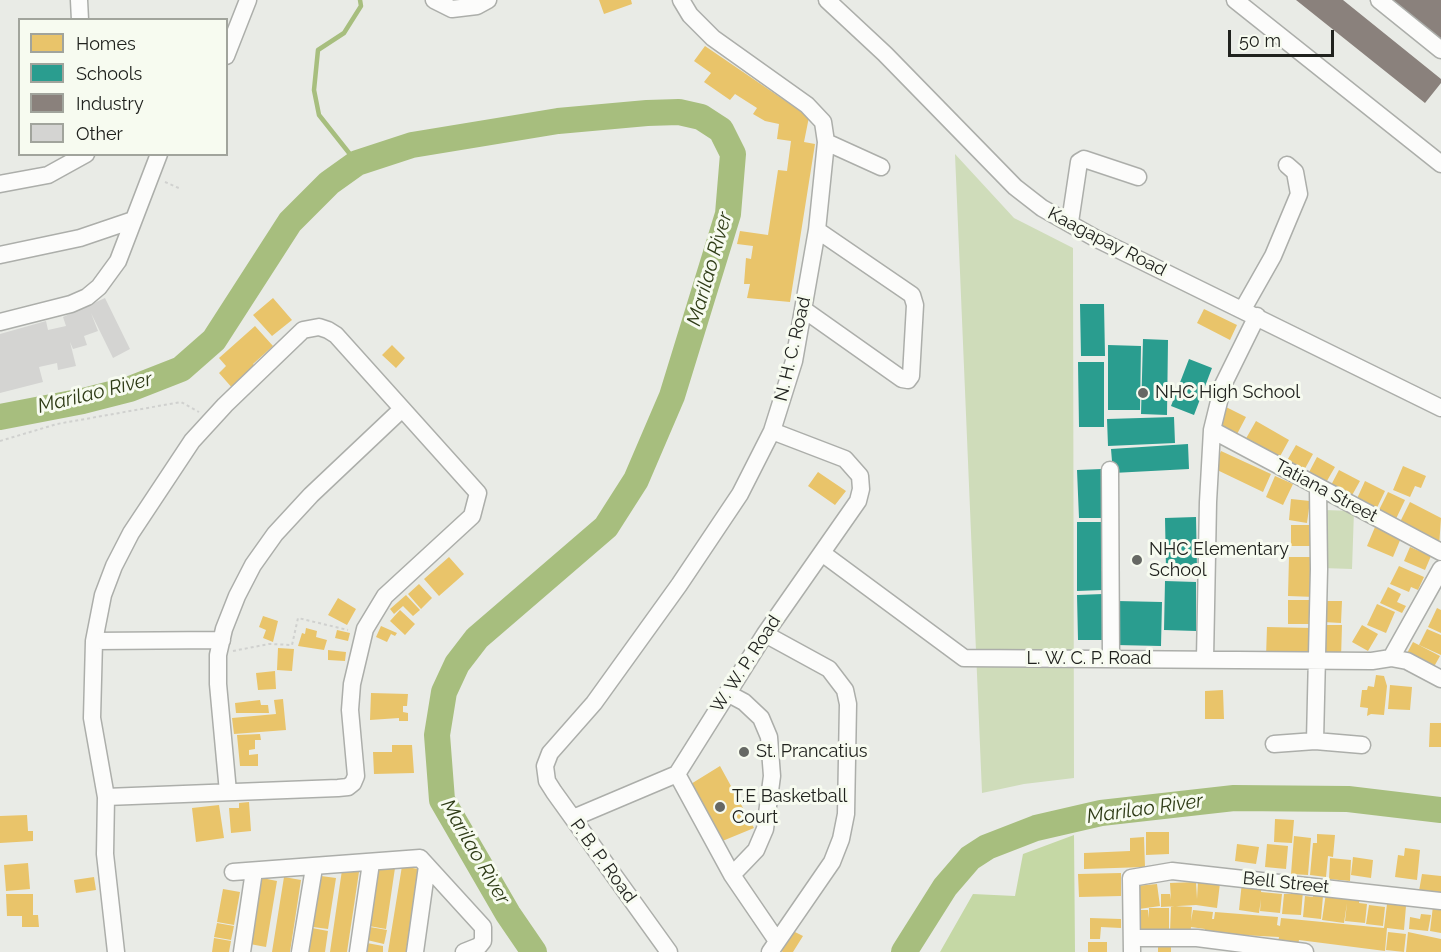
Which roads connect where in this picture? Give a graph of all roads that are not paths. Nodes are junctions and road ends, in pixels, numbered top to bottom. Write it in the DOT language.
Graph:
graph roads {
  1 [pos="79,0"];
  2 [pos="248,0"];
  3 [pos="434,0"];
  4 [pos="488,0"];
  5 [pos="681,0"];
  6 [pos="827,0"];
  7 [pos="1235,0"];
  8 [pos="1378,0"];
  9 [pos="80,18"];
  10 [pos="1441,50"];
  11 [pos="228,51"];
  12 [pos="826,142"];
  13 [pos="82,156"];
  14 [pos="158,156"];
  15 [pos="1441,164"];
  16 [pos="1287,165"];
  17 [pos="881,167"];
  18 [pos="1138,177"];
  19 [pos="0,184"];
  20 [pos="133,220"];
  21 [pos="1070,222"];
  22 [pos="817,230"];
  23 [pos="0,255"];
  24 [pos="802,309"];
  25 [pos="1250,313"];
  26 [pos="0,322"];
  27 [pos="1441,408"];
  28 [pos="402,409"];
  29 [pos="772,430"];
  30 [pos="1212,430"];
  31 [pos="1110,470"];
  32 [pos="1318,487"];
  33 [pos="1441,552"];
  34 [pos="822,553"];
  35 [pos="1441,569"];
  36 [pos="765,634"];
  37 [pos="94,641"];
  38 [pos="220,647"];
  39 [pos="1391,658"];
  40 [pos="1111,659"];
  41 [pos="1205,659"];
  42 [pos="1318,661"];
  43 [pos="1441,679"];
  44 [pos="726,693"];
  45 [pos="1315,741"];
  46 [pos="1274,744"];
  47 [pos="1362,745"];
  48 [pos="545,766"];
  49 [pos="677,774"];
  50 [pos="228,792"];
  51 [pos="106,797"];
  52 [pos="573,818"];
  53 [pos="371,863"];
  54 [pos="427,866"];
  55 [pos="314,868"];
  56 [pos="254,871"];
  57 [pos="233,872"];
  58 [pos="732,875"];
  59 [pos="1441,901"];
  60 [pos="1132,945"];
  61 [pos="774,946"];
  62 [pos="116,952"];
  63 [pos="242,952"];
  64 [pos="300,952"];
  65 [pos="358,952"];
  66 [pos="415,952"];
  67 [pos="464,952"];
  68 [pos="669,952"];
  69 [pos="1305,952"];
  1 -- 9 [label="street"];
  2 -- 11 [label="street"];
  3 -- 4 [label="street"];
  5 -- 12 [label="street, N. H. C. Road"];
  6 -- 21 [label="street, Kaagapay Road"];
  7 -- 15 [label="street"];
  8 -- 10 [label="street"];
  12 -- 17 [label="street"];
  12 -- 22 [label="street, N. H. C. Road"];
  13 -- 19 [label="street"];
  14 -- 20 [label="street"];
  16 -- 25 [label="street"];
  18 -- 21 [label="street"];
  20 -- 23 [label="street"];
  20 -- 26 [label="street"];
  21 -- 25 [label="street, Kaagapay Road"];
  22 -- 24 [label="street, N. H. C. Road"];
  22 -- 24 [label="street"];
  24 -- 29 [label="street, N. H. C. Road"];
  25 -- 27 [label="street, Kaagapay Road"];
  25 -- 30 [label="street"];
  28 -- 37 [label="street"];
  28 -- 38 [label="street"];
  28 -- 50 [label="street"];
  29 -- 34 [label="street, W. W. P. Road"];
  29 -- 48 [label="street, N. H. C. Road"];
  30 -- 32 [label="street, Tatiana Street"];
  30 -- 41 [label="street"];
  31 -- 40 [label="street"];
  32 -- 33 [label="street, Tatiana Street"];
  32 -- 42 [label="street"];
  34 -- 36 [label="street, W. W. P. Road"];
  34 -- 40 [label="street, L. W. C. P. Road"];
  35 -- 39 [label="street"];
  36 -- 44 [label="street, W. W. P. Road"];
  36 -- 61 [label="street"];
  37 -- 38 [label="street"];
  37 -- 51 [label="street"];
  38 -- 50 [label="street"];
  39 -- 42 [label="street, L. W. C. P. Road"];
  39 -- 43 [label="street"];
  40 -- 41 [label="street, L. W. C. P. Road"];
  41 -- 42 [label="street, L. W. C. P. Road"];
  42 -- 45 [label="street"];
  44 -- 49 [label="street, W. W. P. Road"];
  44 -- 58 [label="street"];
  45 -- 46 [label="street"];
  45 -- 47 [label="street"];
  48 -- 52 [label="street, P. B. P. Road"];
  49 -- 52 [label="street"];
  49 -- 58 [label="street"];
  50 -- 51 [label="street"];
  51 -- 62 [label="street"];
  52 -- 68 [label="street, P. B. P. Road"];
  53 -- 54 [label="street"];
  53 -- 55 [label="street"];
  53 -- 65 [label="street"];
  54 -- 66 [label="street"];
  54 -- 67 [label="street"];
  55 -- 56 [label="street"];
  55 -- 64 [label="street"];
  56 -- 57 [label="street"];
  56 -- 63 [label="street"];
  58 -- 61 [label="street"];
  59 -- 60 [label="street, Bell Street"];
  60 -- 69 [label="street"];
}
